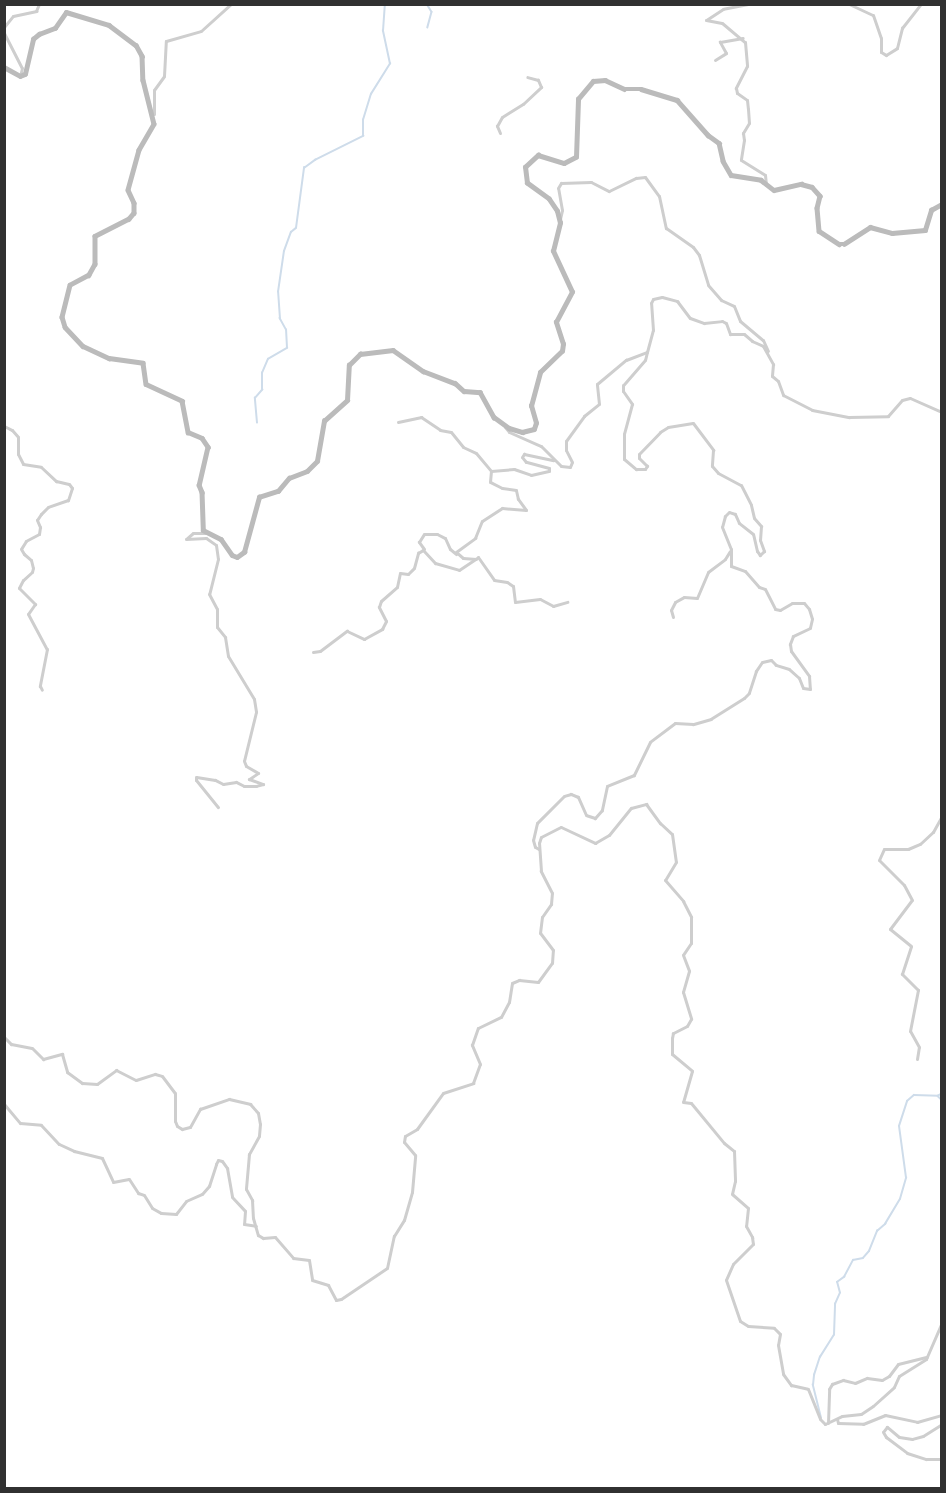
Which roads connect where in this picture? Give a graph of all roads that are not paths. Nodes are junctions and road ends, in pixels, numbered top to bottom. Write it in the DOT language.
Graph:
graph roads {
  1 [pos="39,4"];
  2 [pos="231,4"];
  3 [pos="748,4"];
  4 [pos="849,4"];
  5 [pos="921,4"];
  6 [pos="4,27"];
  7 [pos="4,33"];
  8 [pos="743,38"];
  9 [pos="715,60"];
  10 [pos="4,67"];
  11 [pos="20,76"];
  12 [pos="527,77"];
  13 [pos="154,114"];
  14 [pos="500,132"];
  15 [pos="766,184"];
  16 [pos="942,204"];
  17 [pos="560,219"];
  18 [pos="647,352"];
  19 [pos="768,353"];
  20 [pos="942,412"];
  21 [pos="398,422"];
  22 [pos="503,424"];
  23 [pos="4,426"];
  24 [pos="555,461"];
  25 [pos="491,471"];
  26 [pos="207,533"];
  27 [pos="731,549"];
  28 [pos="426,551"];
  29 [pos="456,554"];
  30 [pos="476,560"];
  31 [pos="567,602"];
  32 [pos="673,617"];
  33 [pos="313,652"];
  34 [pos="42,690"];
  35 [pos="218,807"];
  36 [pos="942,816"];
  37 [pos="539,849"];
  38 [pos="4,1037"];
  39 [pos="917,1059"];
  40 [pos="4,1104"];
  41 [pos="256,1226"];
  42 [pos="942,1322"];
  43 [pos="927,1357"];
  44 [pos="942,1415"];
  45 [pos="837,1419"];
  46 [pos="827,1424"];
  47 [pos="942,1424"];
  48 [pos="942,1459"];
  1 -- 6 [label="street"];
  2 -- 13 [label="street"];
  3 -- 8 [label="street"];
  4 -- 5 [label="street"];
  7 -- 11 [label="street"];
  8 -- 9 [label="street"];
  8 -- 15 [label="street"];
  10 -- 11 [label="street"];
  11 -- 13 [label="street"];
  12 -- 14 [label="street"];
  13 -- 26 [label="street"];
  15 -- 16 [label="street"];
  15 -- 17 [label="street"];
  17 -- 19 [label="street"];
  17 -- 22 [label="street"];
  18 -- 19 [label="street"];
  18 -- 24 [label="street"];
  18 -- 27 [label="street"];
  19 -- 20 [label="street"];
  21 -- 25 [label="street"];
  22 -- 24 [label="street"];
  22 -- 26 [label="street"];
  23 -- 34 [label="street"];
  24 -- 25 [label="street"];
  25 -- 29 [label="street"];
  26 -- 35 [label="street"];
  27 -- 32 [label="street"];
  27 -- 37 [label="street"];
  28 -- 29 [label="street"];
  28 -- 30 [label="street"];
  28 -- 33 [label="street"];
  29 -- 30 [label="street"];
  30 -- 31 [label="street"];
  36 -- 39 [label="street"];
  37 -- 41 [label="street"];
  37 -- 46 [label="street"];
  38 -- 41 [label="street"];
  40 -- 41 [label="street"];
  42 -- 43 [label="street"];
  43 -- 45 [label="street"];
  43 -- 46 [label="street"];
  44 -- 45 [label="street"];
  45 -- 46 [label="street"];
  47 -- 48 [label="street"];
}
